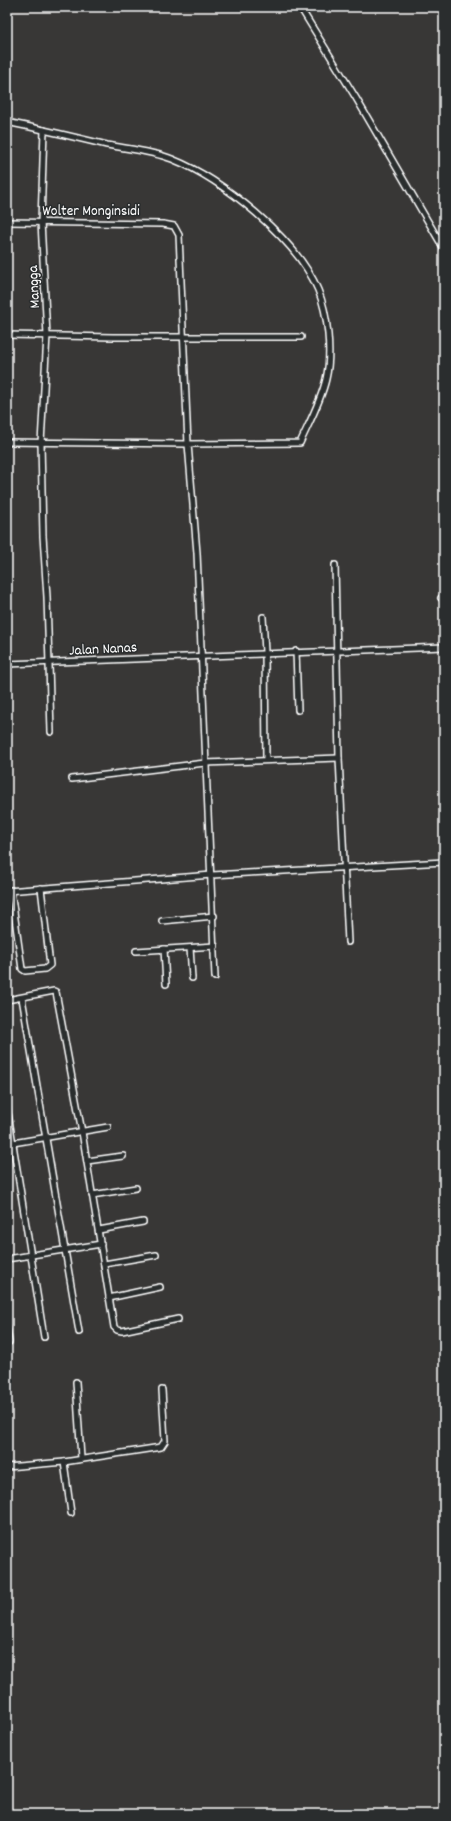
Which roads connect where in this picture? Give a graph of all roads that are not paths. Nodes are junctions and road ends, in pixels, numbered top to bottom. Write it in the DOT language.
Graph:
graph roads {
  1 [pos="300,7"];
  2 [pos="7,122"];
  3 [pos="44,130"];
  4 [pos="7,222"];
  5 [pos="41,222"];
  6 [pos="444,249"];
  7 [pos="7,335"];
  8 [pos="47,335"];
  9 [pos="184,337"];
  10 [pos="301,337"];
  11 [pos="7,442"];
  12 [pos="41,443"];
  13 [pos="188,444"];
  14 [pos="335,565"];
  15 [pos="263,617"];
  16 [pos="444,647"];
  17 [pos="337,650"];
  18 [pos="296,651"];
  19 [pos="265,652"];
  20 [pos="201,655"];
  21 [pos="48,662"];
  22 [pos="7,664"];
  23 [pos="298,710"];
  24 [pos="51,732"];
  25 [pos="339,758"];
  26 [pos="266,760"];
  27 [pos="205,763"];
  28 [pos="72,779"];
  29 [pos="444,862"];
  30 [pos="345,867"];
  31 [pos="212,875"];
  32 [pos="41,888"];
  33 [pos="9,890"];
  34 [pos="214,916"];
  35 [pos="162,921"];
  36 [pos="348,942"];
  37 [pos="215,946"];
  38 [pos="190,948"];
  39 [pos="164,949"];
  40 [pos="136,951"];
  41 [pos="215,977"];
  42 [pos="192,978"];
  43 [pos="166,984"];
  44 [pos="22,998"];
  45 [pos="7,1000"];
  46 [pos="7,1107"];
  47 [pos="108,1127"];
  48 [pos="82,1132"];
  49 [pos="47,1138"];
  50 [pos="13,1143"];
  51 [pos="7,1144"];
  52 [pos="123,1156"];
  53 [pos="87,1161"];
  54 [pos="136,1188"];
  55 [pos="92,1195"];
  56 [pos="143,1222"];
  57 [pos="99,1230"];
  58 [pos="101,1244"];
  59 [pos="66,1250"];
  60 [pos="156,1254"];
  61 [pos="31,1256"];
  62 [pos="7,1259"];
  63 [pos="104,1264"];
  64 [pos="160,1287"];
  65 [pos="109,1298"];
  66 [pos="178,1319"];
  67 [pos="7,1328"];
  68 [pos="79,1332"];
  69 [pos="44,1337"];
  70 [pos="9,1342"];
  71 [pos="76,1382"];
  72 [pos="162,1390"];
  73 [pos="81,1458"];
  74 [pos="64,1462"];
  75 [pos="7,1467"];
  76 [pos="70,1513"];
  1 -- 6 [label="street"];
  2 -- 3 [label="street"];
  3 -- 5 [label="street, Mangga"];
  3 -- 13 [label="street"];
  4 -- 5 [label="street, Wolter Monginsidi"];
  5 -- 8 [label="street, Mangga"];
  5 -- 9 [label="street, Wolter Monginsidi"];
  7 -- 8 [label="street"];
  8 -- 9 [label="street"];
  8 -- 12 [label="street, Mangga"];
  9 -- 10 [label="street"];
  9 -- 13 [label="street"];
  11 -- 12 [label="street"];
  12 -- 13 [label="street"];
  12 -- 21 [label="street, Mangga"];
  13 -- 20 [label="street"];
  14 -- 17 [label="street"];
  15 -- 19 [label="street"];
  16 -- 17 [label="street, Jalan Nanas"];
  17 -- 18 [label="street, Jalan Nanas"];
  17 -- 25 [label="street"];
  18 -- 19 [label="street, Jalan Nanas"];
  18 -- 23 [label="street"];
  19 -- 20 [label="street, Jalan Nanas"];
  19 -- 26 [label="street"];
  20 -- 21 [label="street, Jalan Nanas"];
  20 -- 27 [label="street"];
  21 -- 22 [label="street, Jalan Nanas"];
  21 -- 24 [label="street, Mangga"];
  25 -- 26 [label="street"];
  25 -- 30 [label="street"];
  26 -- 27 [label="street"];
  27 -- 28 [label="street"];
  27 -- 31 [label="street"];
  29 -- 30 [label="street"];
  30 -- 31 [label="street"];
  30 -- 36 [label="street"];
  31 -- 32 [label="street"];
  31 -- 34 [label="street"];
  32 -- 33 [label="street"];
  32 -- 33 [label="street"];
  34 -- 35 [label="street"];
  34 -- 37 [label="street"];
  37 -- 38 [label="street"];
  37 -- 41 [label="street"];
  38 -- 39 [label="street"];
  38 -- 42 [label="street"];
  39 -- 40 [label="street"];
  39 -- 43 [label="street"];
  44 -- 45 [label="street"];
  44 -- 48 [label="street"];
  44 -- 49 [label="street"];
  46 -- 50 [label="street"];
  47 -- 48 [label="street"];
  48 -- 49 [label="street"];
  48 -- 53 [label="street"];
  49 -- 50 [label="street"];
  49 -- 59 [label="street"];
  50 -- 51 [label="street"];
  50 -- 61 [label="street"];
  52 -- 53 [label="street"];
  53 -- 55 [label="street"];
  54 -- 55 [label="street"];
  55 -- 57 [label="street"];
  56 -- 57 [label="street"];
  57 -- 58 [label="street"];
  58 -- 59 [label="street"];
  58 -- 63 [label="street"];
  59 -- 61 [label="street"];
  59 -- 68 [label="street"];
  60 -- 63 [label="street"];
  61 -- 62 [label="street"];
  61 -- 69 [label="street"];
  63 -- 65 [label="street"];
  64 -- 65 [label="street"];
  65 -- 66 [label="street"];
  67 -- 70 [label="street"];
  71 -- 73 [label="street"];
  72 -- 73 [label="street"];
  73 -- 74 [label="street"];
  74 -- 75 [label="street"];
  74 -- 76 [label="street"];
}
